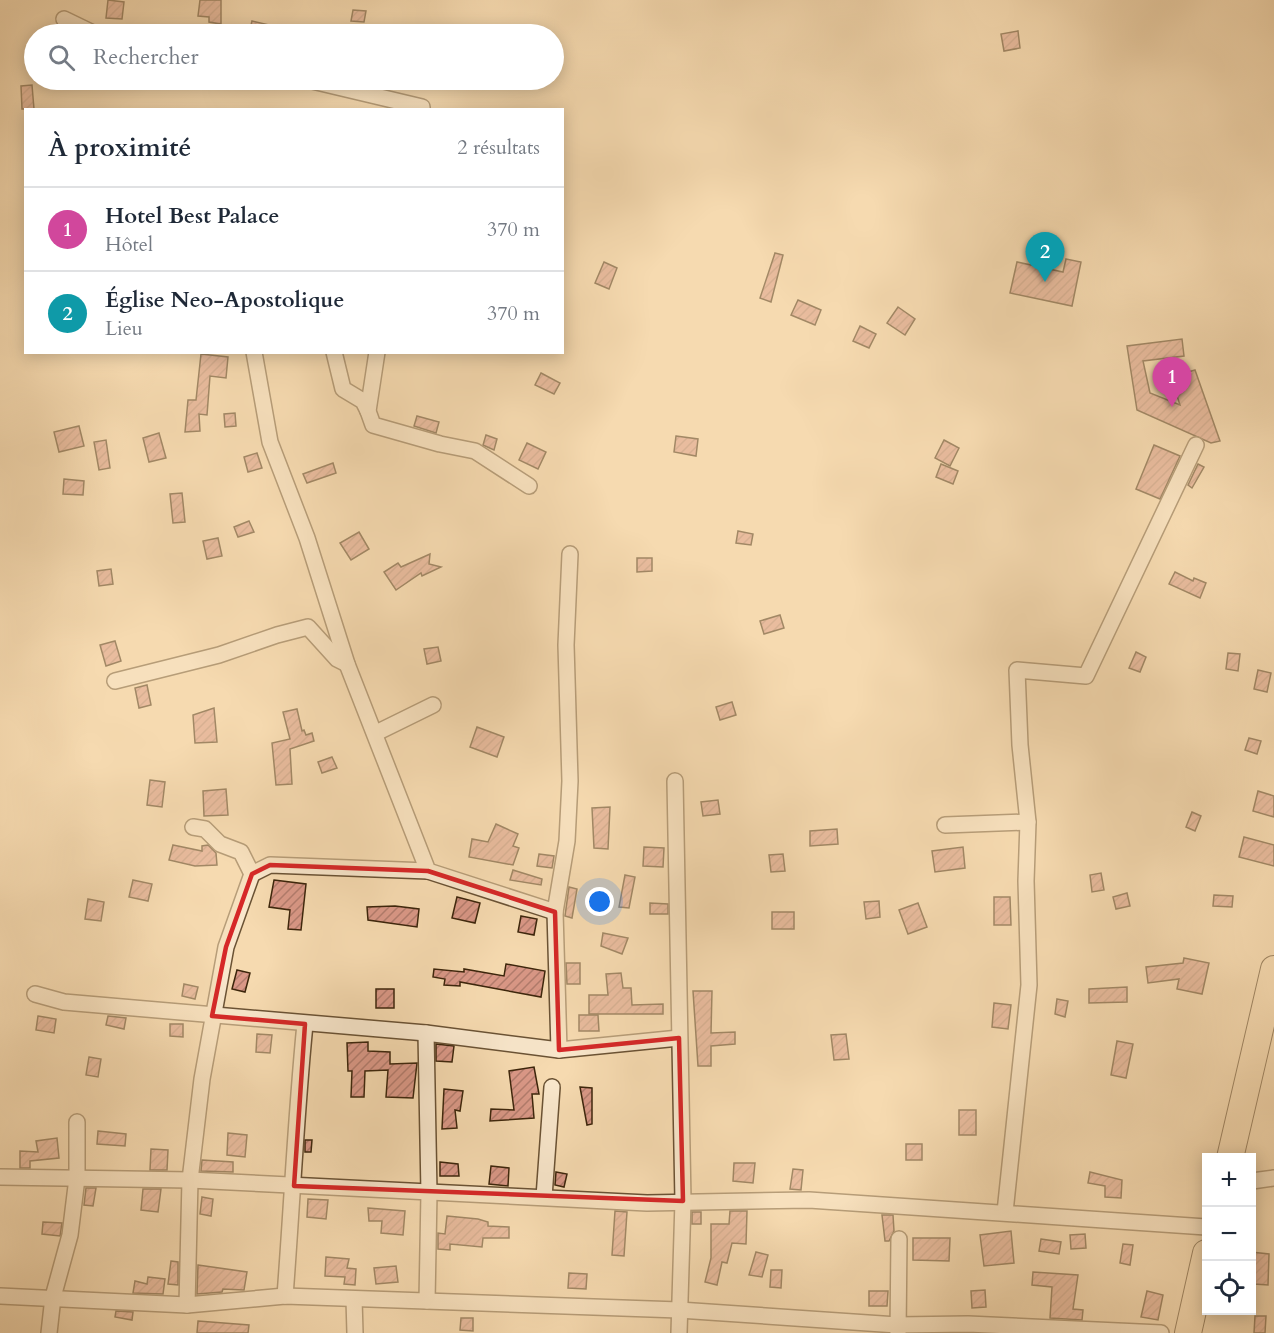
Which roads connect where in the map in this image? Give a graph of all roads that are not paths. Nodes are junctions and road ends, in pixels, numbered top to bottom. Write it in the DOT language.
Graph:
graph roads {
  1 [pos="64,19"];
  2 [pos="74,24"];
  3 [pos="350,90"];
  4 [pos="422,108"];
  5 [pos="254,354"];
  6 [pos="334,354"];
  7 [pos="377,354"];
  8 [pos="369,411"];
  9 [pos="1196,445"];
  10 [pos="529,486"];
  11 [pos="570,554"];
  12 [pos="347,664"];
  13 [pos="115,681"];
  14 [pos="433,705"];
  15 [pos="376,733"];
  16 [pos="675,781"];
  17 [pos="1028,822"];
  18 [pos="945,825"];
  19 [pos="193,827"];
  20 [pos="428,871"];
  21 [pos="252,874"];
  22 [pos="555,912"];
  23 [pos="1274,969"];
  24 [pos="35,994"];
  25 [pos="1269,1009"];
  26 [pos="212,1016"];
  27 [pos="305,1024"];
  28 [pos="426,1033"];
  29 [pos="679,1038"];
  30 [pos="558,1050"];
  31 [pos="552,1088"];
  32 [pos="76,1122"];
  33 [pos="1231,1153"];
  34 [pos="0,1177"];
  35 [pos="77,1178"];
  36 [pos="1274,1178"];
  37 [pos="190,1180"];
  38 [pos="1256,1180"];
  39 [pos="294,1186"];
  40 [pos="429,1193"];
  41 [pos="544,1197"];
  42 [pos="684,1201"];
  43 [pos="1005,1212"];
  44 [pos="1202,1227"];
  45 [pos="899,1239"];
  46 [pos="1204,1261"];
  47 [pos="0,1296"];
  48 [pos="285,1296"];
  49 [pos="53,1297"];
  50 [pos="354,1299"];
  51 [pos="427,1301"];
  52 [pos="187,1305"];
  53 [pos="679,1310"];
  54 [pos="898,1329"];
  55 [pos="49,1333"];
  56 [pos="355,1333"];
  57 [pos="679,1333"];
  58 [pos="1161,1333"];
  59 [pos="1188,1333"];
  1 -- 2 [label="street"];
  3 -- 4 [label="street"];
  5 -- 12 [label="street"];
  6 -- 8 [label="street"];
  7 -- 8 [label="street"];
  8 -- 10 [label="street"];
  9 -- 17 [label="street"];
  11 -- 22 [label="street"];
  12 -- 13 [label="street"];
  12 -- 15 [label="street"];
  14 -- 15 [label="street"];
  15 -- 20 [label="street"];
  16 -- 29 [label="street"];
  17 -- 18 [label="street"];
  17 -- 43 [label="street"];
  19 -- 21 [label="street"];
  20 -- 21 [label="street"];
  20 -- 22 [label="street"];
  21 -- 26 [label="street"];
  22 -- 30 [label="street"];
  23 -- 25 [label="highway"];
  24 -- 26 [label="street"];
  25 -- 33 [label="highway"];
  26 -- 27 [label="street"];
  26 -- 37 [label="street"];
  27 -- 28 [label="street"];
  27 -- 39 [label="street"];
  28 -- 30 [label="street"];
  28 -- 40 [label="street"];
  29 -- 30 [label="street"];
  29 -- 42 [label="street"];
  31 -- 41 [label="street"];
  32 -- 35 [label="street"];
  34 -- 35 [label="street"];
  35 -- 37 [label="street"];
  35 -- 49 [label="street"];
  36 -- 38 [label="street"];
  37 -- 39 [label="street"];
  37 -- 52 [label="street"];
  39 -- 40 [label="street"];
  39 -- 48 [label="street"];
  40 -- 41 [label="street"];
  40 -- 51 [label="street"];
  41 -- 42 [label="street"];
  42 -- 43 [label="street"];
  42 -- 53 [label="street"];
  43 -- 44 [label="street"];
  45 -- 54 [label="street"];
  46 -- 59 [label="highway"];
  47 -- 49 [label="street"];
  48 -- 50 [label="street"];
  48 -- 52 [label="street"];
  49 -- 52 [label="street"];
  49 -- 55 [label="street"];
  50 -- 51 [label="street"];
  50 -- 56 [label="street"];
  51 -- 53 [label="street"];
  53 -- 54 [label="street"];
  53 -- 57 [label="street"];
  54 -- 58 [label="street"];
}
